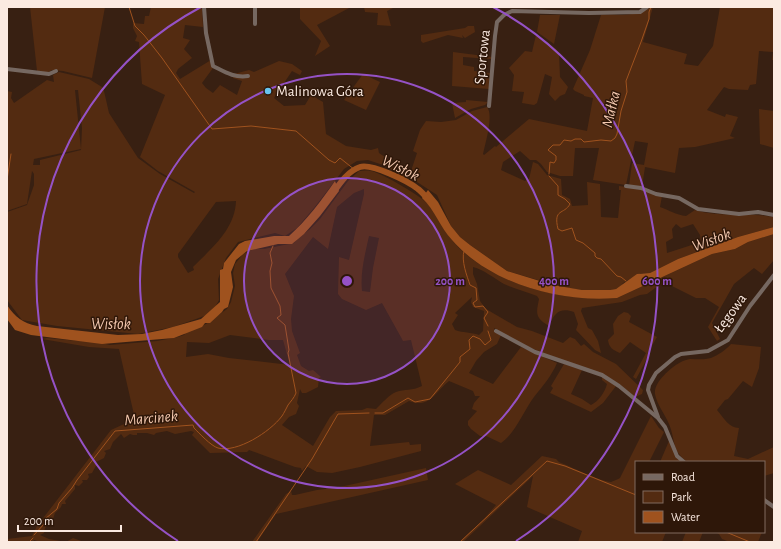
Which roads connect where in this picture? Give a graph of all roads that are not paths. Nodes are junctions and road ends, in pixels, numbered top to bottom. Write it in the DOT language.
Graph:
graph roads {
  1 [pos="204,7"];
  2 [pos="255,7"];
  3 [pos="647,7"];
  4 [pos="255,24"];
  5 [pos="7,69"];
  6 [pos="56,71"];
  7 [pos="248,76"];
  8 [pos="489,106"];
  9 [pos="626,186"];
  10 [pos="774,215"];
  11 [pos="774,275"];
  12 [pos="496,331"];
  13 [pos="658,418"];
  14 [pos="683,461"];
  15 [pos="765,501"];
  16 [pos="774,507"];
  1 -- 7 [label="street"];
  2 -- 4 [label="street"];
  3 -- 8 [label="street, Sportowa"];
  5 -- 6 [label="street"];
  9 -- 10 [label="street"];
  11 -- 13 [label="street, Łęgowa"];
  12 -- 13 [label="street, Łęgowa"];
  13 -- 14 [label="street, Łęgowa"];
  15 -- 16 [label="street"];
}
